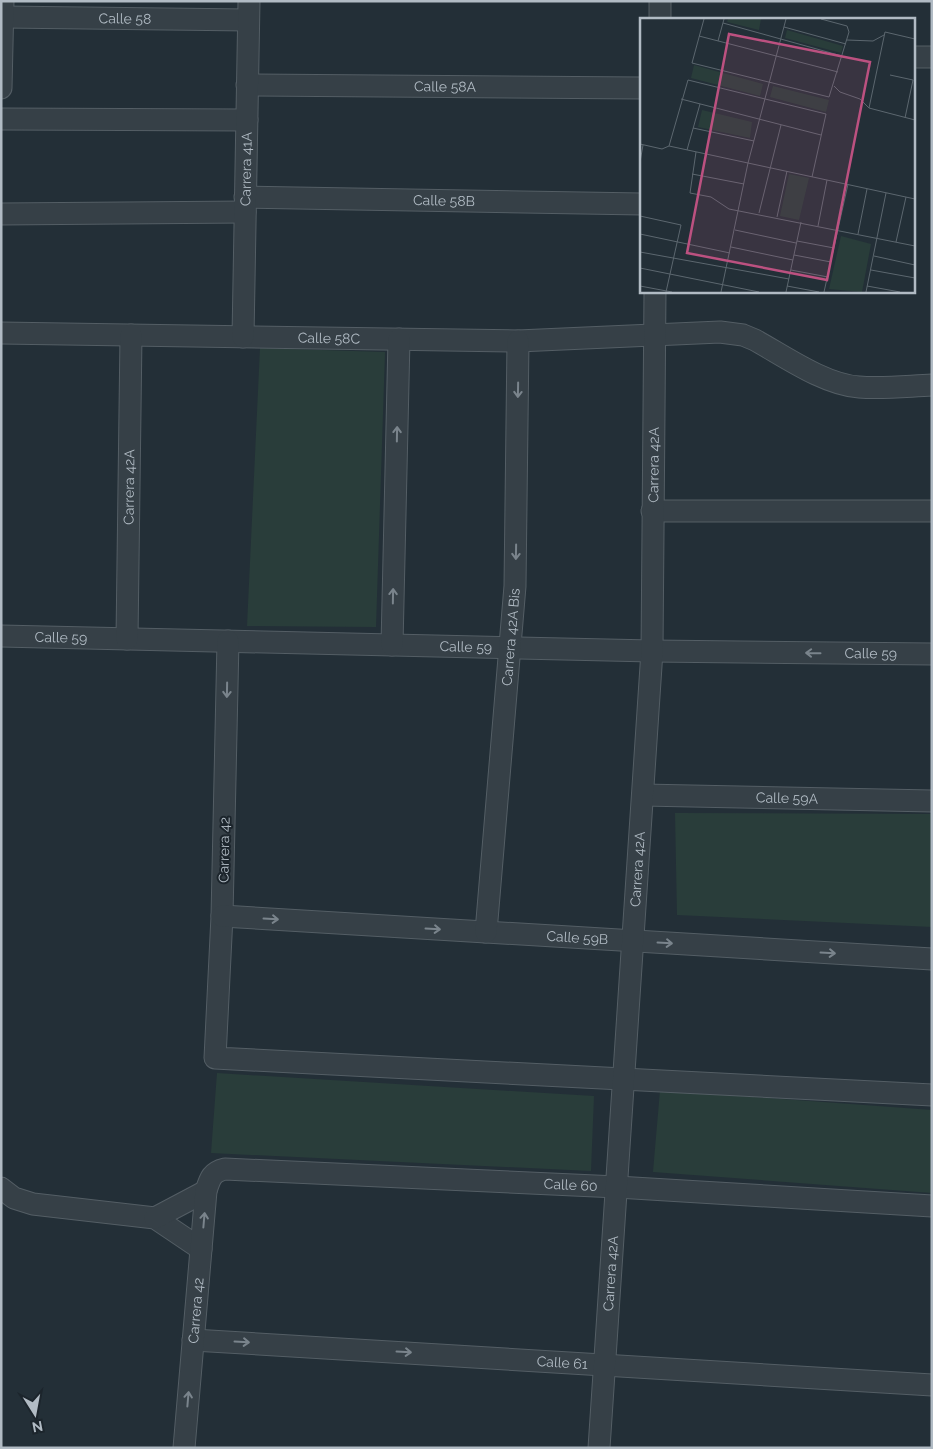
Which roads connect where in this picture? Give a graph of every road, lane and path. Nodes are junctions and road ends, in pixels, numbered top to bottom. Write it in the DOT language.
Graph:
graph roads {
  1 [pos="660,1"];
  2 [pos="3,9"];
  3 [pos="248,11"];
  4 [pos="660,18"];
  5 [pos="916,57"];
  6 [pos="932,57"];
  7 [pos="247,85"];
  8 [pos="1,88"];
  9 [pos="640,88"];
  10 [pos="1,118"];
  11 [pos="246,120"];
  12 [pos="245,204"];
  13 [pos="640,204"];
  14 [pos="1,214"];
  15 [pos="655,292"];
  16 [pos="1,333"];
  17 [pos="655,334"];
  18 [pos="131,335"];
  19 [pos="243,337"];
  20 [pos="399,339"];
  21 [pos="518,341"];
  22 [pos="932,385"];
  23 [pos="652,510"];
  24 [pos="932,511"];
  25 [pos="1,636"];
  26 [pos="127,639"];
  27 [pos="228,641"];
  28 [pos="392,645"];
  29 [pos="510,647"];
  30 [pos="652,650"];
  31 [pos="932,654"];
  32 [pos="643,795"];
  33 [pos="932,802"];
  34 [pos="222,916"];
  35 [pos="486,932"];
  36 [pos="633,941"];
  37 [pos="932,959"];
  38 [pos="624,1079"];
  39 [pos="932,1095"];
  40 [pos="209,1183"];
  41 [pos="616,1187"];
  42 [pos="1,1188"];
  43 [pos="932,1206"];
  44 [pos="155,1218"];
  45 [pos="201,1249"];
  46 [pos="193,1340"];
  47 [pos="605,1364"];
  48 [pos="932,1385"];
  49 [pos="184,1448"];
  50 [pos="599,1448"];
  1 -- 4 [label="street"];
  2 -- 3 [label="street, Calle 58"];
  2 -- 8 [label="street"];
  3 -- 7 [label="street, Carrera 41A"];
  5 -- 6 [label="street"];
  7 -- 9 [label="street, Calle 58A"];
  7 -- 11 [label="street, Carrera 41A"];
  10 -- 11 [label="street"];
  11 -- 12 [label="street, Carrera 41A"];
  12 -- 13 [label="street, Calle 58B"];
  12 -- 14 [label="street, Calle 58B"];
  12 -- 19 [label="street, Carrera 41A"];
  15 -- 17 [label="street, Carrera 42A"];
  16 -- 18 [label="street, Calle 58C"];
  17 -- 21 [label="street, Calle 58C"];
  17 -- 22 [label="street, Calle 58C"];
  17 -- 23 [label="street, Carrera 42A"];
  18 -- 19 [label="street, Calle 58C"];
  18 -- 26 [label="street, Carrera 42A"];
  19 -- 20 [label="street, Calle 58C"];
  20 -- 21 [label="street, Calle 58C"];
  28 -- 20 [label="street, one-way"];
  21 -- 29 [label="street, Carrera 42A Bis, one-way"];
  23 -- 24 [label="street"];
  23 -- 30 [label="street, Carrera 42A"];
  25 -- 26 [label="street, Calle 59"];
  26 -- 27 [label="street, Calle 59"];
  27 -- 28 [label="street, Calle 59"];
  27 -- 34 [label="street, Carrera 42, one-way"];
  28 -- 29 [label="street, Calle 59"];
  29 -- 30 [label="street, Calle 59"];
  29 -- 35 [label="street, Carrera 42A Bis"];
  31 -- 30 [label="street, Calle 59, one-way"];
  30 -- 32 [label="street, Carrera 42A"];
  32 -- 33 [label="street, Calle 59A"];
  32 -- 36 [label="street, Carrera 42A"];
  34 -- 35 [label="street, Calle 59B, one-way"];
  34 -- 38 [label="street, Carrera 42"];
  35 -- 36 [label="street, Calle 59B"];
  36 -- 37 [label="street, Calle 59B, one-way"];
  36 -- 38 [label="street, Carrera 42A"];
  38 -- 39 [label="street"];
  38 -- 41 [label="street, Carrera 42A"];
  40 -- 41 [label="street, Calle 60"];
  40 -- 44 [label="street, Calle 60"];
  45 -- 40 [label="street, Carrera 42, one-way"];
  41 -- 43 [label="street, Calle 60"];
  41 -- 47 [label="street, Carrera 42A"];
  42 -- 44 [label="street"];
  44 -- 45 [label="street"];
  45 -- 46 [label="street, Carrera 42"];
  46 -- 47 [label="street, Calle 61, one-way"];
  49 -- 46 [label="street, Carrera 42, one-way"];
  47 -- 48 [label="street, Calle 61"];
  47 -- 50 [label="street, Carrera 42A"];
}
